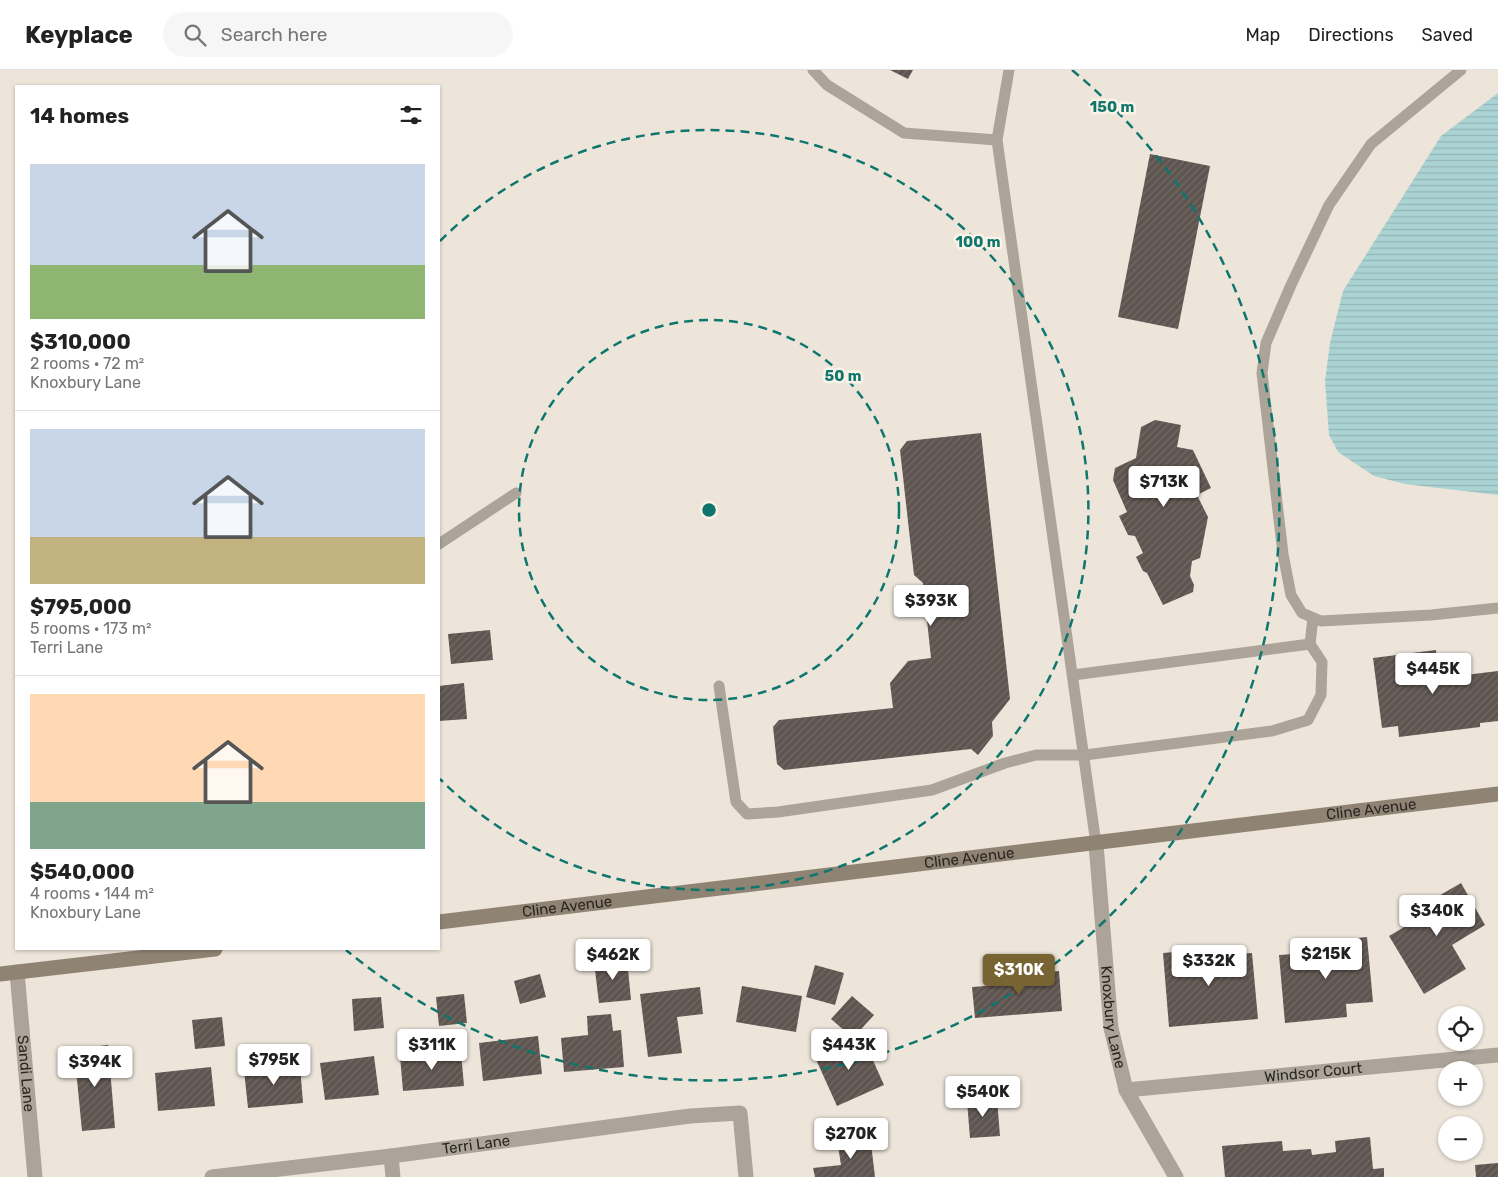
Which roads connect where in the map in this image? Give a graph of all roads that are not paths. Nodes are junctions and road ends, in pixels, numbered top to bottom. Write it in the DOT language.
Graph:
graph roads {
  1 [pos="813,70"];
  2 [pos="1009,70"];
  3 [pos="1461,70"];
  4 [pos="996,140"];
  5 [pos="516,493"];
  6 [pos="440,543"];
  7 [pos="1498,608"];
  8 [pos="1313,618"];
  9 [pos="1310,644"];
  10 [pos="1073,674"];
  11 [pos="719,686"];
  12 [pos="1084,755"];
  13 [pos="1498,794"];
  14 [pos="1096,844"];
  15 [pos="440,922"];
  16 [pos="206,950"];
  17 [pos="17,972"];
  18 [pos="0,974"];
  19 [pos="1498,1055"];
  20 [pos="1126,1090"];
  21 [pos="391,1156"];
  22 [pos="35,1177"];
  23 [pos="212,1177"];
  24 [pos="393,1177"];
  25 [pos="746,1177"];
  26 [pos="1176,1177"];
  1 -- 4 [label="lane"];
  2 -- 4 [label="lane"];
  3 -- 8 [label="lane"];
  4 -- 10 [label="lane"];
  5 -- 6 [label="lane"];
  7 -- 8 [label="lane"];
  8 -- 9 [label="lane"];
  9 -- 10 [label="lane"];
  9 -- 12 [label="lane"];
  10 -- 12 [label="lane"];
  11 -- 12 [label="lane"];
  12 -- 14 [label="lane"];
  13 -- 14 [label="street, Cline Avenue"];
  14 -- 15 [label="street, Cline Avenue"];
  14 -- 20 [label="street, Knoxbury Lane"];
  16 -- 17 [label="street"];
  17 -- 18 [label="street"];
  17 -- 22 [label="street, Sandi Lane"];
  19 -- 20 [label="street, Windsor Court"];
  20 -- 26 [label="street, Knoxbury Lane"];
  21 -- 23 [label="street, Terri Lane"];
  21 -- 24 [label="street"];
  21 -- 25 [label="street, Terri Lane"];
}
